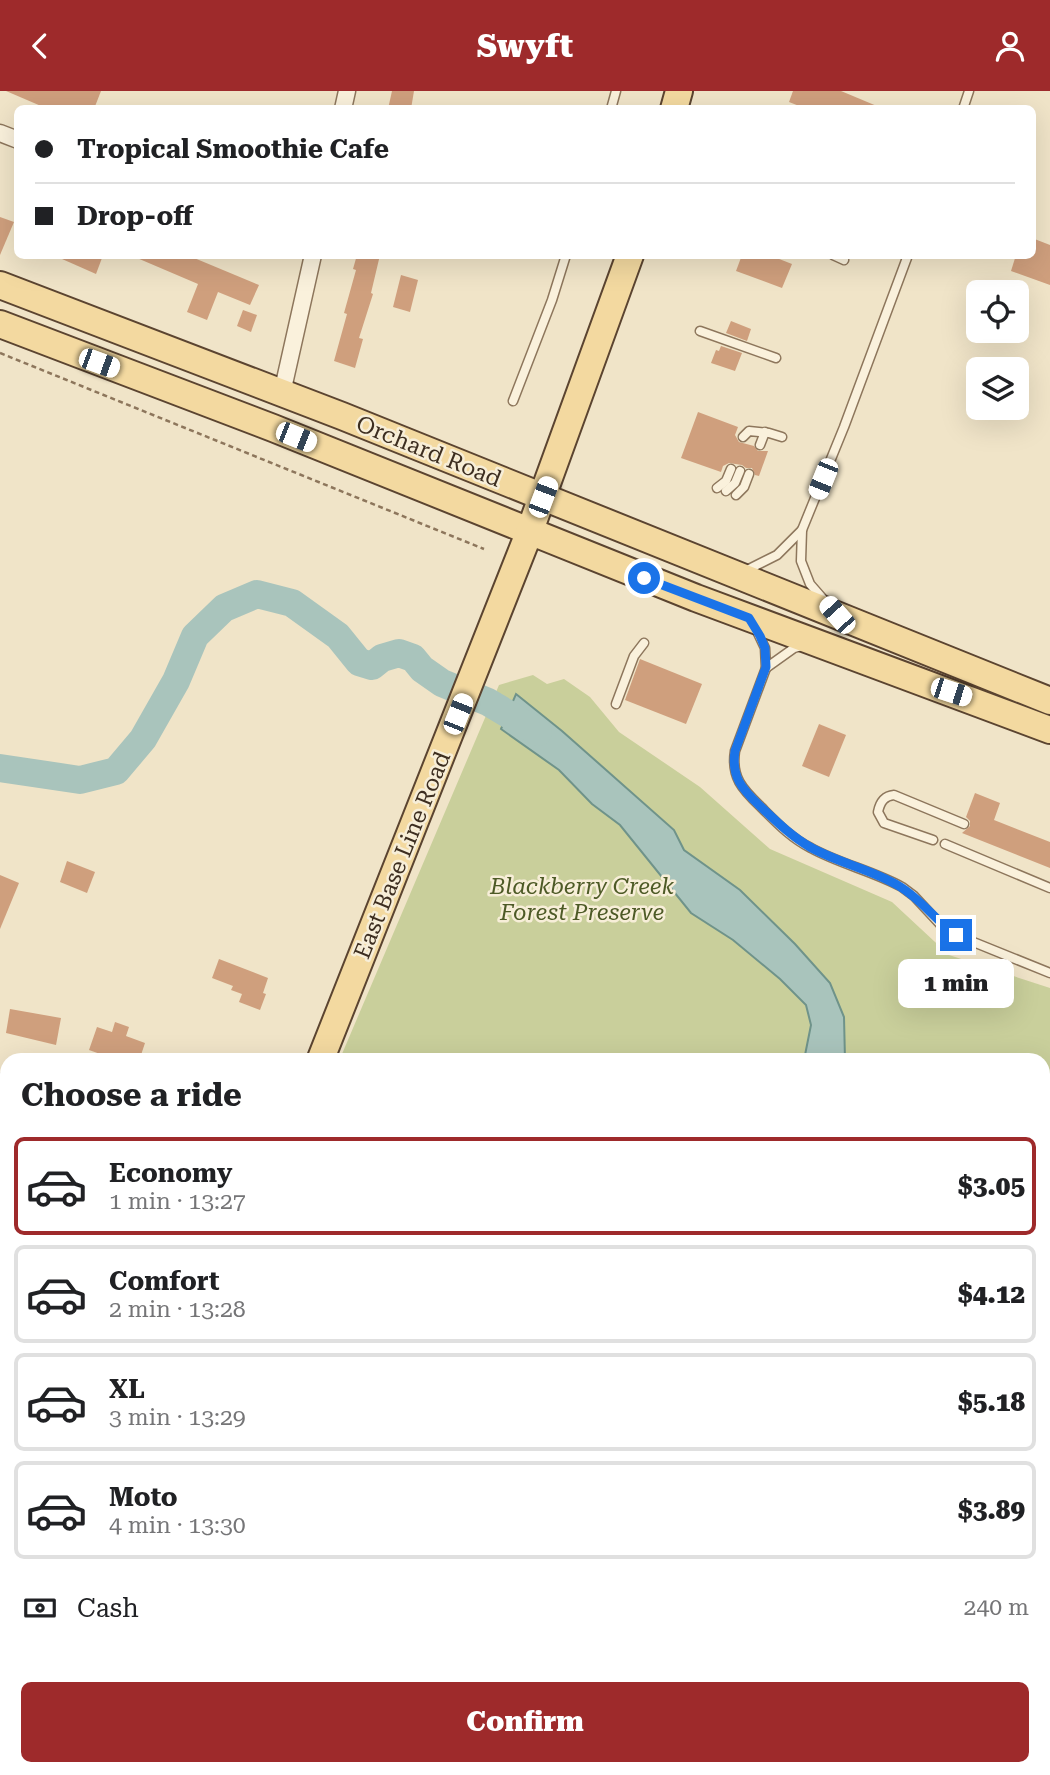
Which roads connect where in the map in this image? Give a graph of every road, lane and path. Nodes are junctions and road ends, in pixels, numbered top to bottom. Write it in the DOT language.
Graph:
graph roads {
  1 [pos="310,259"];
  2 [pos="565,259"];
  3 [pos="629,259"];
  4 [pos="907,259"];
  5 [pos="0,285"];
  6 [pos="0,324"];
  7 [pos="700,331"];
  8 [pos="0,353"];
  9 [pos="776,358"];
  10 [pos="282,393"];
  11 [pos="513,401"];
  12 [pos="761,432"];
  13 [pos="782,437"];
  14 [pos="747,439"];
  15 [pos="760,445"];
  16 [pos="721,489"];
  17 [pos="736,495"];
  18 [pos="543,497"];
  19 [pos="802,530"];
  20 [pos="529,533"];
  21 [pos="484,549"];
  22 [pos="737,575"];
  23 [pos="837,615"];
  24 [pos="749,618"];
  25 [pos="644,643"];
  26 [pos="822,645"];
  27 [pos="766,667"];
  28 [pos="1050,701"];
  29 [pos="616,704"];
  30 [pos="1050,730"];
  31 [pos="964,824"];
  32 [pos="933,840"];
  33 [pos="945,844"];
  34 [pos="1050,888"];
  35 [pos="1050,972"];
  36 [pos="323,1053"];
  1 -- 10 [label="street"];
  2 -- 11 [label="lane"];
  3 -- 18 [label="main road, East Base Line Road"];
  4 -- 19 [label="lane"];
  5 -- 10 [label="main road, Orchard Road"];
  6 -- 20 [label="main road, Orchard Road"];
  7 -- 9 [label="lane"];
  8 -- 21 [label="path"];
  10 -- 18 [label="main road, Orchard Road"];
  12 -- 13 [label="lane"];
  12 -- 14 [label="lane"];
  12 -- 15 [label="lane"];
  16 -- 17 [label="lane"];
  18 -- 20 [label="main road, East Base Line Road"];
  18 -- 22 [label="main road, Orchard Road"];
  19 -- 22 [label="lane"];
  19 -- 23 [label="lane"];
  20 -- 24 [label="main road, Orchard Road"];
  20 -- 36 [label="main road, East Base Line Road"];
  22 -- 23 [label="main road, Orchard Road"];
  23 -- 28 [label="main road, Orchard Road"];
  24 -- 26 [label="main road, Orchard Road"];
  24 -- 27 [label="lane"];
  25 -- 29 [label="lane"];
  26 -- 27 [label="lane"];
  26 -- 30 [label="main road, Orchard Road"];
  27 -- 35 [label="lane"];
  31 -- 32 [label="lane"];
  33 -- 34 [label="lane"];
}
